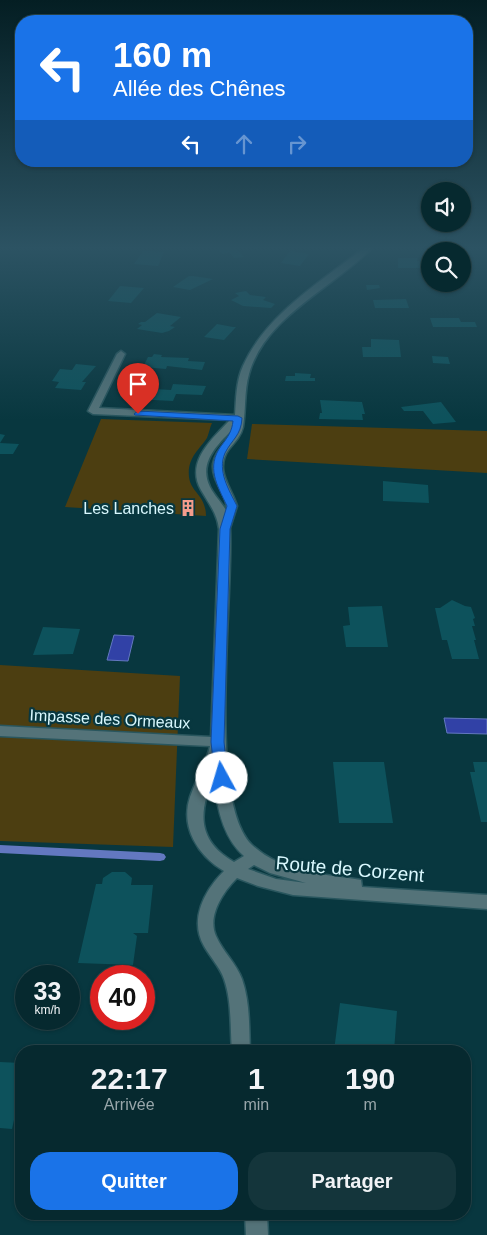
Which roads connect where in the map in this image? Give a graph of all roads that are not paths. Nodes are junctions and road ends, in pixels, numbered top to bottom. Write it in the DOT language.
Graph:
graph roads {
  1 [pos="299,305"];
  2 [pos="121,354"];
  3 [pos="238,418"];
  4 [pos="225,529"];
  5 [pos="0,731"];
  6 [pos="218,742"];
  7 [pos="255,857"];
  8 [pos="234,871"];
  9 [pos="434,897"];
  10 [pos="487,902"];
  11 [pos="240,1045"];
  12 [pos="257,1220"];
  13 [pos="258,1235"];
  1 -- 3 [label="street, Route de Corzent"];
  2 -- 3 [label="street"];
  3 -- 4 [label="street, Route de Corzent"];
  3 -- 4 [label="street, Route de Corzent"];
  4 -- 6 [label="street, Route de Corzent"];
  5 -- 6 [label="street, Impasse des Ormeaux"];
  6 -- 7 [label="street, Route de Corzent"];
  6 -- 8 [label="street, Route de Corzent"];
  7 -- 8 [label="street"];
  7 -- 9 [label="street, Route de Corzent"];
  8 -- 9 [label="street, Route de Corzent"];
  8 -- 11 [label="street"];
  9 -- 10 [label="street, Route de Corzent"];
  12 -- 13 [label="street"];
}
